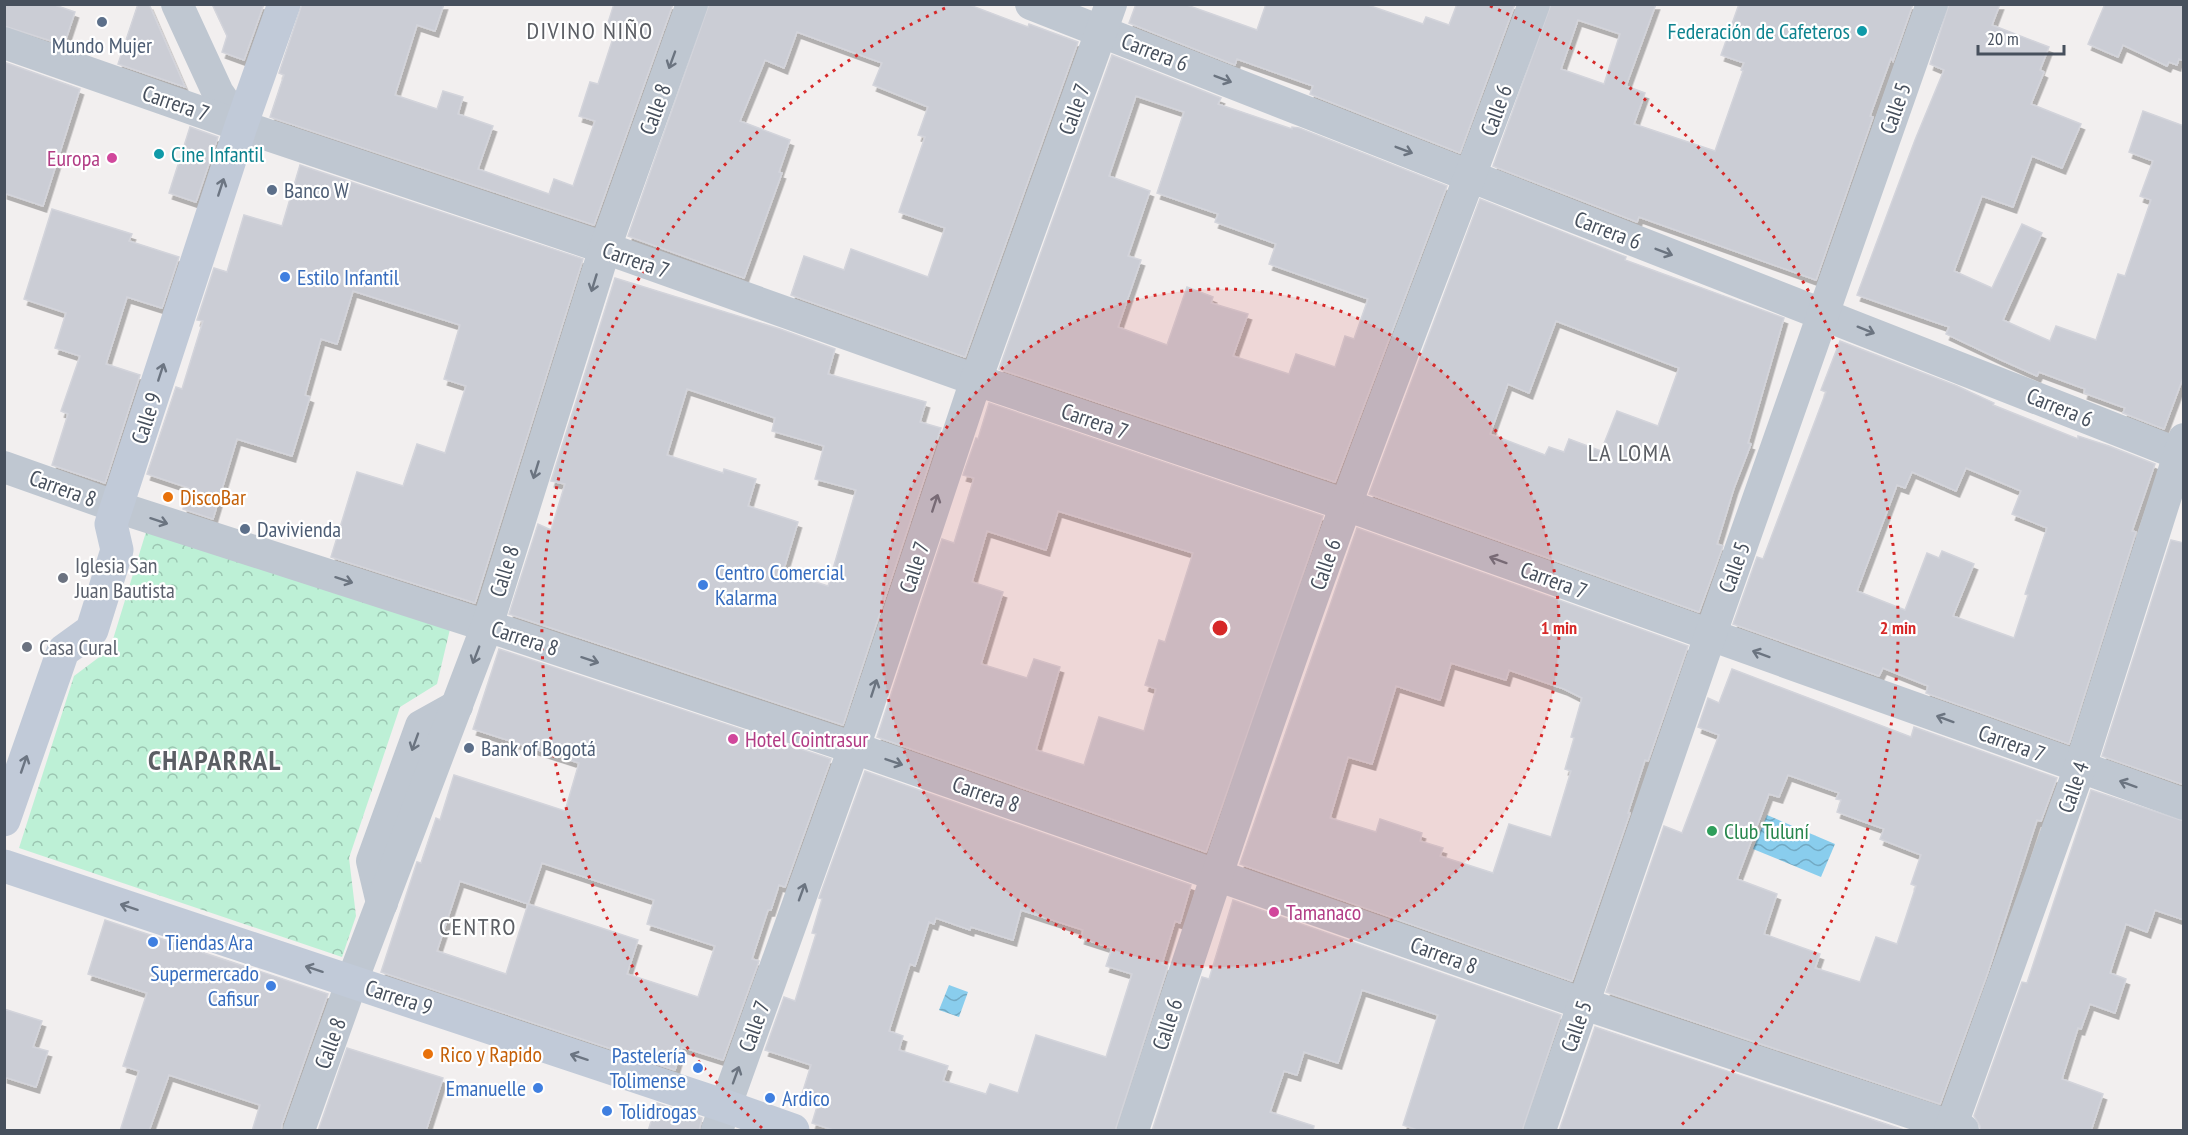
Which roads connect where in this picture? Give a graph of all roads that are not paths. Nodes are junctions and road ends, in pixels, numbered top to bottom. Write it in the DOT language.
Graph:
graph roads {
  1 [pos="177,4"];
  2 [pos="284,4"];
  3 [pos="692,4"];
  4 [pos="1031,4"];
  5 [pos="1534,4"];
  6 [pos="1932,4"];
  7 [pos="1106,18"];
  8 [pos="4,43"];
  9 [pos="241,126"];
  10 [pos="1471,177"];
  11 [pos="605,248"];
  12 [pos="1824,314"];
  13 [pos="976,381"];
  14 [pos="2182,449"];
  15 [pos="4,467"];
  16 [pos="1346,505"];
  17 [pos="117,507"];
  18 [pos="487,626"];
  19 [pos="1710,636"];
  20 [pos="854,748"];
  21 [pos="2080,767"];
  22 [pos="2184,804"];
  23 [pos="4,820"];
  24 [pos="4,866"];
  25 [pos="1216,874"];
  26 [pos="352,981"];
  27 [pos="1584,1004"];
  28 [pos="721,1118"];
  29 [pos="1955,1129"];
  30 [pos="299,1131"];
  31 [pos="793,1131"];
  32 [pos="1132,1131"];
  33 [pos="1540,1131"];
  1 -- 9 [label="street"];
  2 -- 9 [label="main road, Calle 9"];
  3 -- 11 [label="street, Calle 8, one-way"];
  4 -- 7 [label="street, Carrera 6"];
  5 -- 10 [label="street, Calle 6"];
  6 -- 12 [label="street, Calle 5"];
  7 -- 10 [label="street, Carrera 6, one-way"];
  7 -- 13 [label="street, Calle 7"];
  8 -- 9 [label="street, Carrera 7"];
  9 -- 11 [label="street, Carrera 7"];
  17 -- 9 [label="main road, Calle 9, one-way"];
  10 -- 12 [label="street, Carrera 6, one-way"];
  10 -- 16 [label="street, Calle 6"];
  11 -- 13 [label="street, Carrera 7"];
  11 -- 18 [label="street, Calle 8, one-way"];
  12 -- 14 [label="street, Carrera 6, one-way"];
  12 -- 19 [label="street, Calle 5"];
  13 -- 16 [label="street, Carrera 7"];
  20 -- 13 [label="street, Calle 7, one-way"];
  14 -- 21 [label="street, Calle 4"];
  15 -- 17 [label="street, Carrera 8"];
  19 -- 16 [label="street, Carrera 7, one-way"];
  16 -- 25 [label="street, Calle 6"];
  17 -- 18 [label="street, Carrera 8, one-way"];
  23 -- 17 [label="main road, Calle 9, one-way"];
  18 -- 20 [label="street, Carrera 8, one-way"];
  18 -- 26 [label="street, Calle 8, one-way"];
  21 -- 19 [label="street, Carrera 7, one-way"];
  19 -- 27 [label="street, Calle 5"];
  20 -- 25 [label="street, Carrera 8, one-way"];
  28 -- 20 [label="street, Calle 7, one-way"];
  22 -- 21 [label="street, Carrera 7, one-way"];
  21 -- 29 [label="street, Calle 4"];
  26 -- 24 [label="main road, Carrera 9, one-way"];
  25 -- 27 [label="street, Carrera 8"];
  25 -- 32 [label="street, Calle 6"];
  28 -- 26 [label="main road, Carrera 9, one-way"];
  26 -- 30 [label="street, Calle 8"];
  27 -- 29 [label="street, Carrera 8"];
  27 -- 33 [label="street, Calle 5"];
  28 -- 31 [label="main road, Carrera 9"];
}
